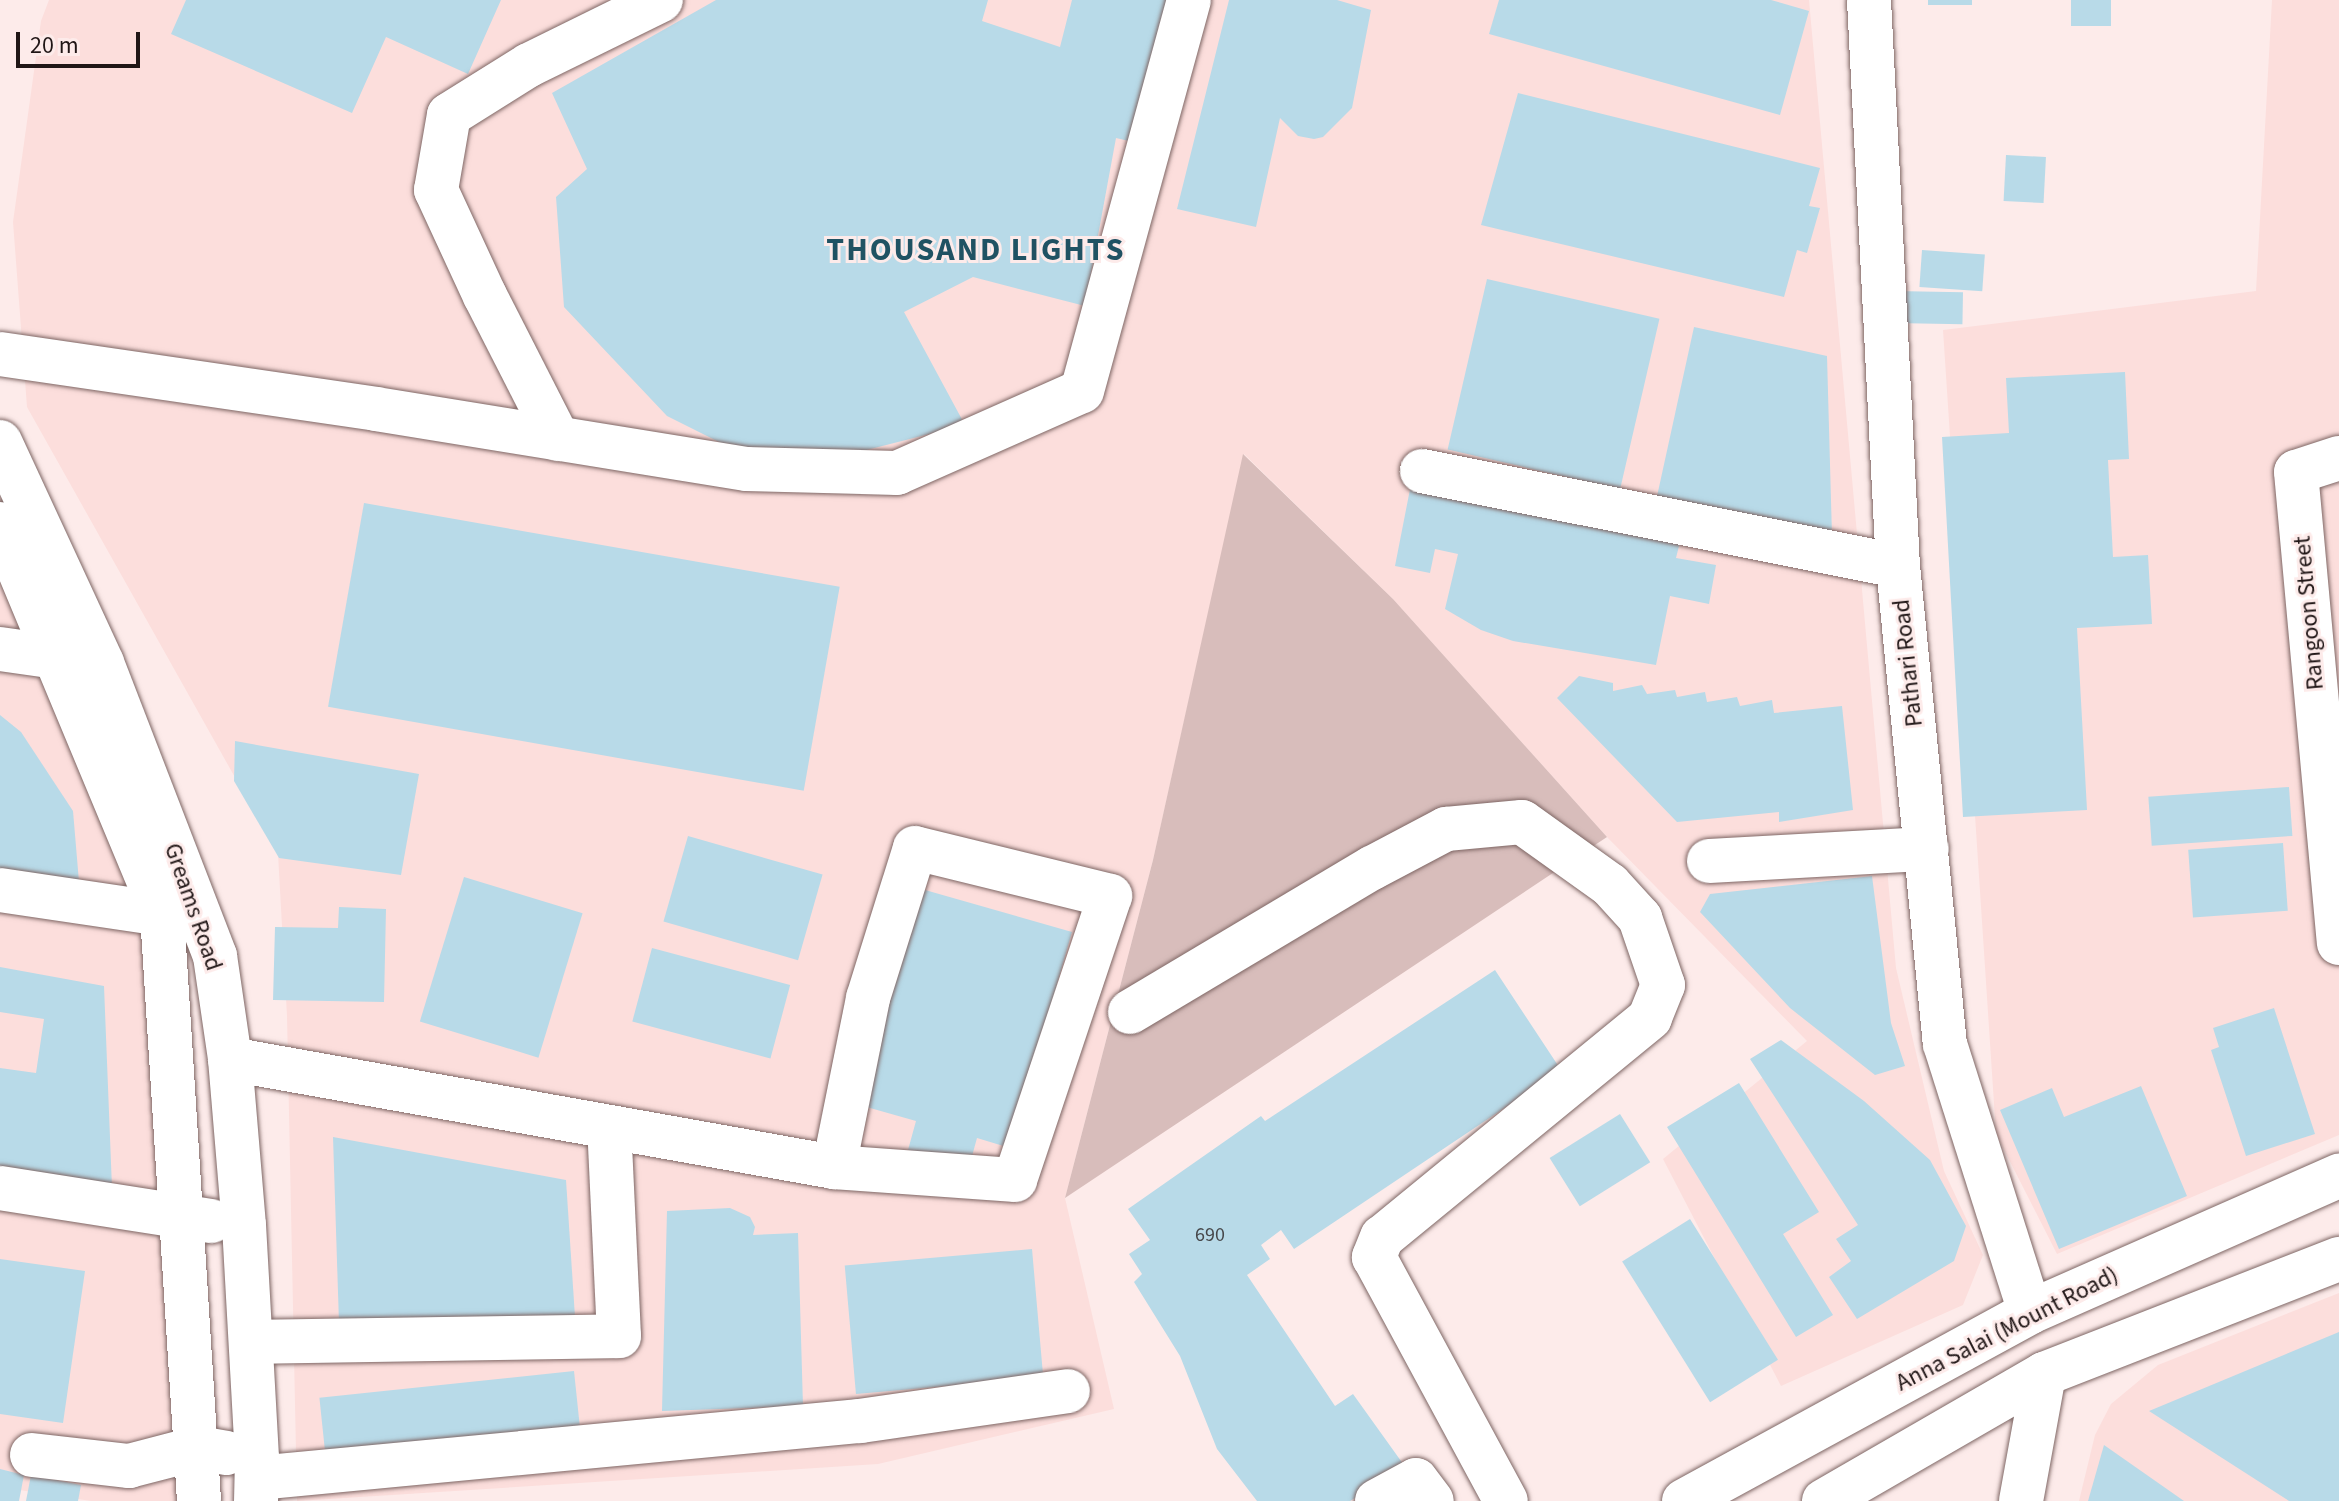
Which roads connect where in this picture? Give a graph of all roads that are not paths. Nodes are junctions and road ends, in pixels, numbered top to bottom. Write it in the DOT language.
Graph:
graph roads {
  1 [pos="661,0"];
  2 [pos="1189,0"];
  3 [pos="1869,0"];
  4 [pos="0,354"];
  5 [pos="558,439"];
  6 [pos="0,442"];
  7 [pos="2339,458"];
  8 [pos="1422,471"];
  9 [pos="0,524"];
  10 [pos="1898,566"];
  11 [pos="0,649"];
  12 [pos="56,657"];
  13 [pos="1927,849"];
  14 [pos="1709,861"];
  15 [pos="0,890"];
  16 [pos="162,914"];
  17 [pos="2339,943"];
  18 [pos="1130,1012"];
  19 [pos="230,1059"];
  20 [pos="609,1127"];
  21 [pos="834,1167"];
  22 [pos="2339,1176"];
  23 [pos="0,1188"];
  24 [pos="184,1218"];
  25 [pos="244,1225"];
  26 [pos="2339,1259"];
  27 [pos="2030,1312"];
  28 [pos="251,1342"];
  29 [pos="2044,1374"];
  30 [pos="1068,1391"];
  31 [pos="198,1448"];
  32 [pos="32,1455"];
  33 [pos="257,1479"];
  34 [pos="199,1501"];
  35 [pos="1377,1501"];
  36 [pos="1432,1501"];
  37 [pos="1506,1501"];
  38 [pos="1684,1501"];
  39 [pos="1824,1501"];
  40 [pos="2021,1501"];
  1 -- 5 [label="street"];
  2 -- 5 [label="street"];
  3 -- 10 [label="street, Pathari Road"];
  4 -- 5 [label="street"];
  6 -- 19 [label="street, Greams Road"];
  7 -- 17 [label="street, Rangoon Street"];
  8 -- 10 [label="street"];
  9 -- 12 [label="street, Greams Road"];
  10 -- 13 [label="street, Pathari Road"];
  11 -- 12 [label="street"];
  12 -- 16 [label="street, Greams Road"];
  13 -- 14 [label="street"];
  13 -- 27 [label="street, Pathari Road"];
  15 -- 16 [label="street"];
  16 -- 24 [label="street, Greams Road"];
  18 -- 37 [label="street"];
  19 -- 20 [label="street"];
  19 -- 25 [label="street, Greams Road"];
  20 -- 21 [label="street"];
  20 -- 28 [label="street"];
  21 -- 21 [label="street"];
  22 -- 27 [label="street, Anna Salai (Mount Road)"];
  23 -- 24 [label="street"];
  24 -- 25 [label="street"];
  24 -- 31 [label="street, Greams Road"];
  25 -- 28 [label="street, Greams Road"];
  26 -- 29 [label="street"];
  27 -- 38 [label="street, Anna Salai (Mount Road)"];
  28 -- 33 [label="street, Greams Road"];
  29 -- 39 [label="street"];
  29 -- 40 [label="street"];
  30 -- 33 [label="street"];
  31 -- 32 [label="street"];
  31 -- 33 [label="street"];
  31 -- 34 [label="street, Greams Road"];
  35 -- 36 [label="street"];
}
